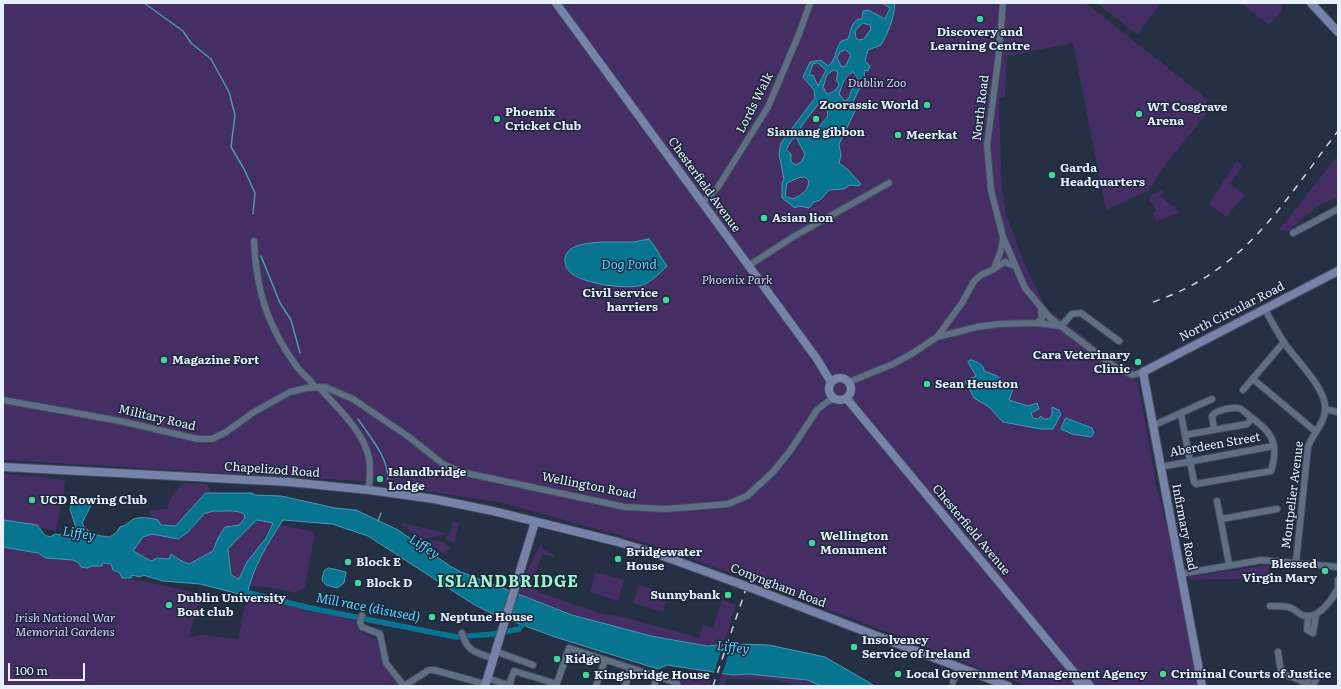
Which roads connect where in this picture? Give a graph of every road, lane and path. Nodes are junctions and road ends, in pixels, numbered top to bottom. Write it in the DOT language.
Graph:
graph roads {
  1 [pos="556,3"];
  2 [pos="810,3"];
  3 [pos="1003,3"];
  4 [pos="1311,3"];
  5 [pos="1338,32"];
  6 [pos="889,183"];
  7 [pos="702,204"];
  8 [pos="1338,209"];
  9 [pos="1293,233"];
  10 [pos="1003,237"];
  11 [pos="254,241"];
  12 [pos="748,266"];
  13 [pos="1015,266"];
  14 [pos="994,269"];
  15 [pos="1338,271"];
  16 [pos="1041,309"];
  17 [pos="1265,309"];
  18 [pos="947,322"];
  19 [pos="1037,323"];
  20 [pos="1061,326"];
  21 [pos="956,332"];
  22 [pos="937,337"];
  23 [pos="1119,341"];
  24 [pos="1284,342"];
  25 [pos="1140,372"];
  26 [pos="1253,379"];
  27 [pos="831,382"];
  28 [pos="849,382"];
  29 [pos="317,387"];
  30 [pos="1243,390"];
  31 [pos="833,399"];
  32 [pos="846,399"];
  33 [pos="1212,399"];
  34 [pos="3,400"];
  35 [pos="1326,409"];
  36 [pos="1338,412"];
  37 [pos="1181,414"];
  38 [pos="1252,418"];
  39 [pos="1152,426"];
  40 [pos="1214,430"];
  41 [pos="1315,431"];
  42 [pos="1185,435"];
  43 [pos="1274,446"];
  44 [pos="1190,460"];
  45 [pos="3,467"];
  46 [pos="1160,467"];
  47 [pos="369,490"];
  48 [pos="1217,501"];
  49 [pos="1277,509"];
  50 [pos="1221,519"];
  51 [pos="535,522"];
  52 [pos="1296,562"];
  53 [pos="1229,564"];
  54 [pos="1338,567"];
  55 [pos="1180,574"];
  56 [pos="1338,580"];
  57 [pos="1338,590"];
  58 [pos="1270,606"];
  59 [pos="362,615"];
  60 [pos="1316,615"];
  61 [pos="1308,616"];
  62 [pos="462,633"];
  63 [pos="1278,652"];
  64 [pos="494,654"];
  65 [pos="605,660"];
  66 [pos="533,666"];
  67 [pos="631,668"];
  68 [pos="958,668"];
  69 [pos="658,676"];
  70 [pos="1077,676"];
  71 [pos="486,682"];
  72 [pos="953,682"];
  73 [pos="1306,684"];
  74 [pos="509,685"];
  75 [pos="556,685"];
  76 [pos="596,686"];
  77 [pos="625,686"];
  78 [pos="654,686"];
  79 [pos="676,686"];
  80 [pos="1008,686"];
  81 [pos="1081,686"];
  82 [pos="1090,686"];
  83 [pos="1202,686"];
  84 [pos="1313,686"];
  1 -- 7 [label="main road, Chesterfield Avenue"];
  2 -- 7 [label="street, Lords Walk"];
  3 -- 10 [label="street, North Road"];
  4 -- 5 [label="main road"];
  6 -- 12 [label="street"];
  7 -- 12 [label="main road, Chesterfield Avenue"];
  8 -- 9 [label="street"];
  10 -- 13 [label="street"];
  10 -- 14 [label="street"];
  11 -- 29 [label="street"];
  12 -- 27 [label="main road, Chesterfield Avenue"];
  13 -- 14 [label="street"];
  13 -- 16 [label="street"];
  14 -- 18 [label="street"];
  15 -- 17 [label="main road, North Circular Road"];
  16 -- 19 [label="street"];
  16 -- 20 [label="street"];
  17 -- 24 [label="street"];
  17 -- 25 [label="main road, North Circular Road"];
  18 -- 21 [label="street"];
  18 -- 22 [label="street"];
  19 -- 20 [label="street"];
  19 -- 21 [label="street"];
  20 -- 23 [label="street"];
  20 -- 25 [label="street"];
  21 -- 22 [label="street"];
  22 -- 28 [label="street"];
  24 -- 26 [label="street"];
  24 -- 35 [label="street"];
  25 -- 39 [label="main road, Infirmary Road"];
  26 -- 30 [label="street"];
  26 -- 41 [label="street"];
  27 -- 28 [label="main road"];
  27 -- 31 [label="main road"];
  28 -- 32 [label="main road"];
  29 -- 31 [label="street, Wellington Road"];
  29 -- 34 [label="street, Military Road"];
  29 -- 47 [label="street"];
  31 -- 32 [label="main road"];
  32 -- 70 [label="main road, Chesterfield Avenue"];
  33 -- 37 [label="street"];
  35 -- 36 [label="street"];
  35 -- 41 [label="street, Montpelier Avenue"];
  37 -- 39 [label="street"];
  37 -- 42 [label="street"];
  38 -- 40 [label="street"];
  38 -- 40 [label="street"];
  38 -- 43 [label="street"];
  39 -- 46 [label="main road, Infirmary Road"];
  40 -- 42 [label="street"];
  41 -- 52 [label="street, Montpelier Avenue"];
  42 -- 44 [label="street"];
  43 -- 44 [label="street, Aberdeen Street"];
  43 -- 44 [label="street"];
  44 -- 46 [label="street, Aberdeen Street"];
  45 -- 47 [label="main road, Chapelizod Road"];
  46 -- 55 [label="main road, Infirmary Road"];
  47 -- 51 [label="main road, Chapelizod Road"];
  48 -- 50 [label="street"];
  49 -- 50 [label="street"];
  50 -- 53 [label="street"];
  51 -- 64 [label="main road"];
  51 -- 68 [label="main road, Conyngham Road, bridge"];
  52 -- 53 [label="street"];
  52 -- 54 [label="street"];
  53 -- 55 [label="street"];
  55 -- 83 [label="main road, Infirmary Road"];
  56 -- 57 [label="street"];
  57 -- 60 [label="street"];
  58 -- 61 [label="street"];
  59 -- 71 [label="street"];
  60 -- 61 [label="street"];
  60 -- 61 [label="street"];
  62 -- 64 [label="street"];
  63 -- 73 [label="street"];
  64 -- 66 [label="street"];
  64 -- 71 [label="main road"];
  65 -- 67 [label="street"];
  65 -- 75 [label="street"];
  65 -- 76 [label="street"];
  67 -- 69 [label="street"];
  67 -- 77 [label="street"];
  68 -- 72 [label="street"];
  68 -- 80 [label="main road, Conyngham Road"];
  69 -- 78 [label="street"];
  69 -- 79 [label="street"];
  70 -- 81 [label="main road, Chesterfield Avenue"];
  70 -- 82 [label="main road, Chesterfield Avenue"];
  71 -- 74 [label="street"];
  73 -- 84 [label="street"];
  74 -- 75 [label="street"];
}
